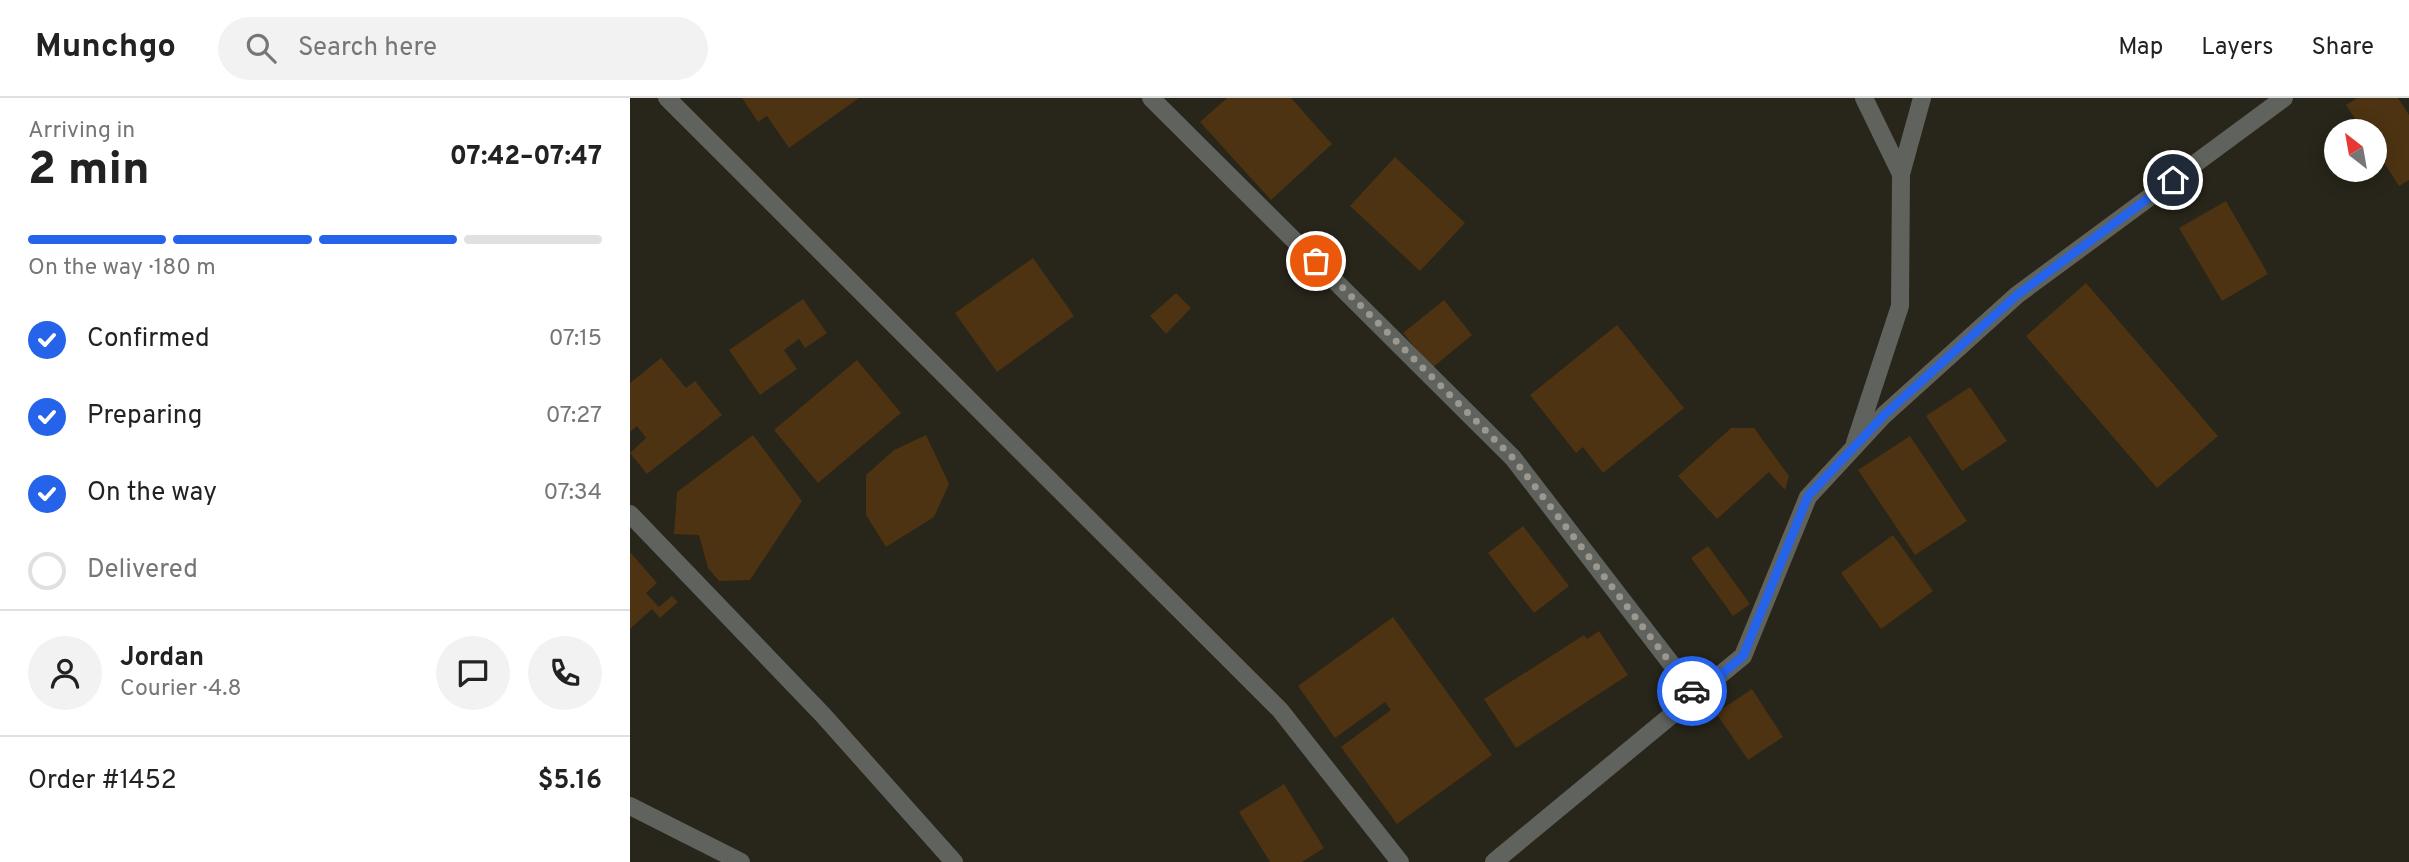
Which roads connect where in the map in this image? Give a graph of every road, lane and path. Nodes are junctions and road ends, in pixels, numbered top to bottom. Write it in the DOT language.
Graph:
graph roads {
  1 [pos="667,98"];
  2 [pos="1151,98"];
  3 [pos="1864,98"];
  4 [pos="1922,98"];
  5 [pos="2284,98"];
  6 [pos="1901,174"];
  7 [pos="1853,448"];
  8 [pos="630,514"];
  9 [pos="1696,696"];
  10 [pos="630,806"];
  11 [pos="741,862"];
  12 [pos="954,862"];
  13 [pos="1400,862"];
  14 [pos="1494,862"];
  1 -- 13 [label="street"];
  2 -- 9 [label="street"];
  3 -- 6 [label="street"];
  4 -- 6 [label="street"];
  5 -- 7 [label="street"];
  6 -- 7 [label="street"];
  7 -- 9 [label="street"];
  8 -- 12 [label="street"];
  9 -- 14 [label="street"];
  10 -- 11 [label="street"];
}
